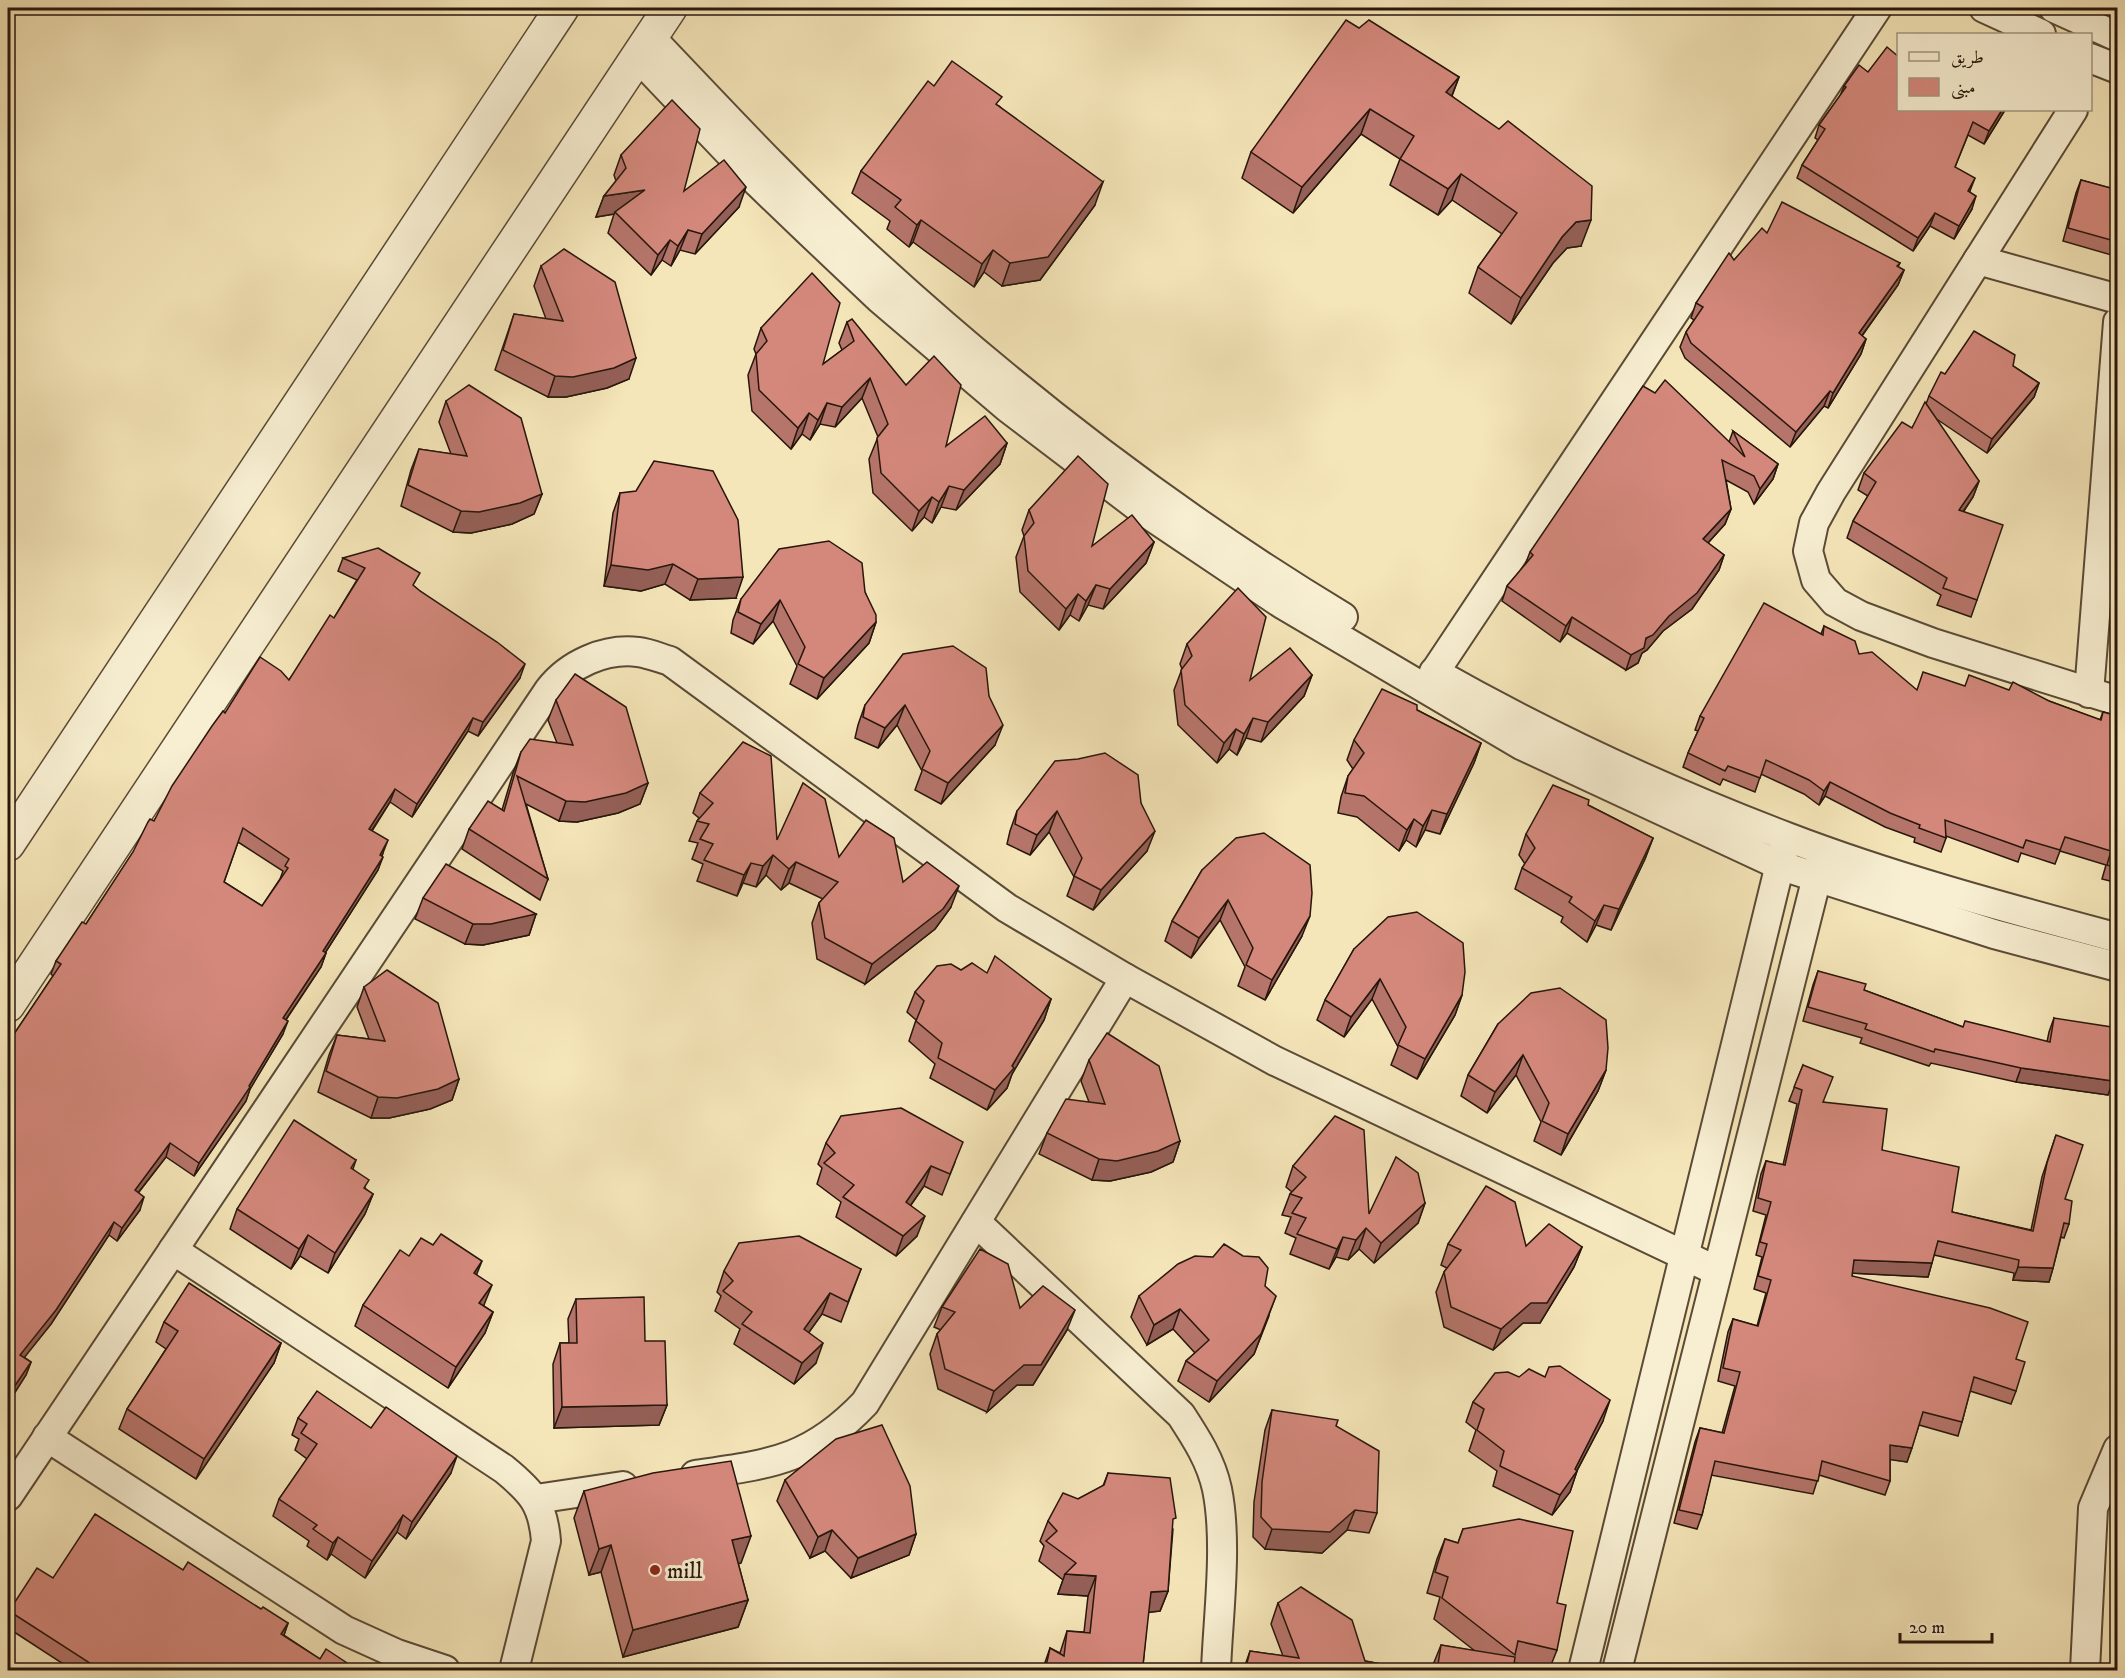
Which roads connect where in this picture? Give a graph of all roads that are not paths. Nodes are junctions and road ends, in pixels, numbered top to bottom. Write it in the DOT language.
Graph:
graph roads {
  1 [pos="562,8"];
  2 [pos="670,8"];
  3 [pos="1877,8"];
  4 [pos="1984,8"];
  5 [pos="2054,8"];
  6 [pos="2039,33"];
  7 [pos="2118,37"];
  8 [pos="644,46"];
  9 [pos="2072,111"];
  10 [pos="1978,260"];
  11 [pos="2118,298"];
  12 [pos="2118,322"];
  13 [pos="1434,673"];
  14 [pos="2089,693"];
  15 [pos="2118,701"];
  16 [pos="1786,837"];
  17 [pos="8,844"];
  18 [pos="1824,850"];
  19 [pos="1779,864"];
  20 [pos="1816,878"];
  21 [pos="2118,938"];
  22 [pos="2118,967"];
  23 [pos="1125,978"];
  24 [pos="8,1005"];
  25 [pos="976,1222"];
  26 [pos="173,1250"];
  27 [pos="1684,1256"];
  28 [pos="1717,1271"];
  29 [pos="47,1437"];
  30 [pos="2118,1449"];
  31 [pos="8,1496"];
  32 [pos="536,1499"];
  33 [pos="445,1671"];
  34 [pos="514,1671"];
  35 [pos="1216,1671"];
  36 [pos="1583,1671"];
  37 [pos="1617,1671"];
  38 [pos="2085,1671"];
  1 -- 17 [label="street"];
  2 -- 8 [label="street"];
  3 -- 13 [label="street"];
  4 -- 6 [label="street"];
  5 -- 7 [label="street"];
  8 -- 13 [label="street"];
  8 -- 19 [label="street"];
  8 -- 24 [label="street"];
  9 -- 10 [label="street"];
  10 -- 11 [label="street"];
  10 -- 14 [label="street"];
  12 -- 14 [label="street"];
  13 -- 16 [label="street"];
  14 -- 15 [label="street"];
  16 -- 18 [label="street"];
  16 -- 19 [label="street"];
  18 -- 20 [label="street"];
  18 -- 21 [label="street"];
  19 -- 20 [label="street"];
  19 -- 27 [label="street"];
  20 -- 22 [label="street"];
  20 -- 28 [label="street"];
  23 -- 25 [label="street"];
  23 -- 26 [label="street"];
  23 -- 27 [label="street"];
  25 -- 32 [label="street"];
  25 -- 35 [label="street"];
  26 -- 29 [label="street"];
  26 -- 32 [label="street"];
  27 -- 28 [label="street"];
  27 -- 36 [label="street"];
  28 -- 37 [label="street"];
  29 -- 31 [label="street"];
  29 -- 33 [label="street"];
  30 -- 38 [label="street"];
  32 -- 34 [label="street"];
}
